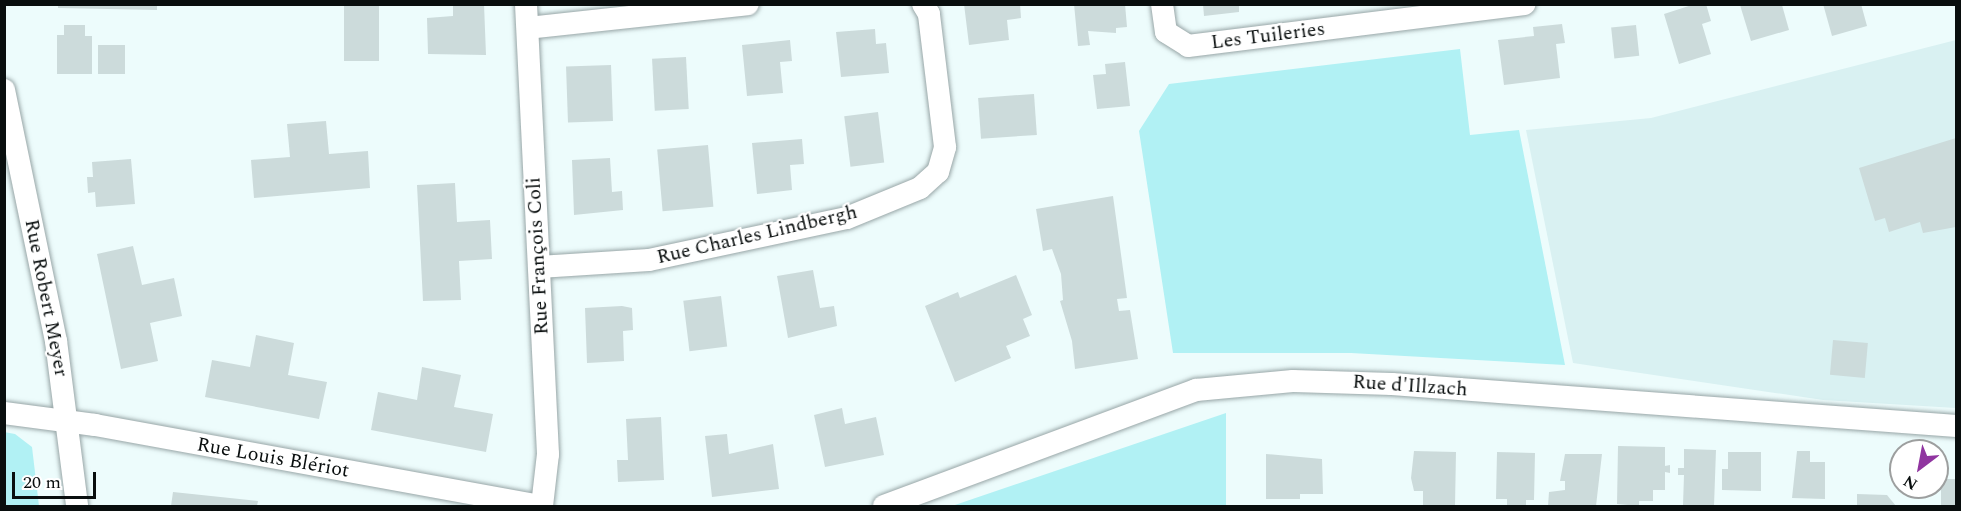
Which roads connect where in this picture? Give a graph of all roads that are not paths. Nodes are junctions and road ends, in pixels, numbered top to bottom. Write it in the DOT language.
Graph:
graph roads {
  1 [pos="526,4"];
  2 [pos="748,4"];
  3 [pos="922,4"];
  4 [pos="1162,4"];
  5 [pos="1524,4"];
  6 [pos="1401,12"];
  7 [pos="528,28"];
  8 [pos="4,90"];
  9 [pos="539,267"];
  10 [pos="4,413"];
  11 [pos="68,421"];
  12 [pos="1956,426"];
  13 [pos="77,507"];
  14 [pos="542,507"];
  15 [pos="884,507"];
  1 -- 7 [label="street, Rue François Coli"];
  2 -- 7 [label="street"];
  3 -- 9 [label="street, Rue Charles Lindbergh"];
  4 -- 6 [label="street, Les Tuileries"];
  5 -- 6 [label="street, Les Tuileries"];
  7 -- 9 [label="street, Rue François Coli"];
  8 -- 11 [label="street, Rue Robert Meyer"];
  9 -- 14 [label="street, Rue François Coli"];
  10 -- 11 [label="street, Rue Louis Blériot"];
  11 -- 13 [label="street, Rue Robert Meyer"];
  11 -- 14 [label="street, Rue Louis Blériot"];
  12 -- 15 [label="street, Rue d'Illzach"];
}
